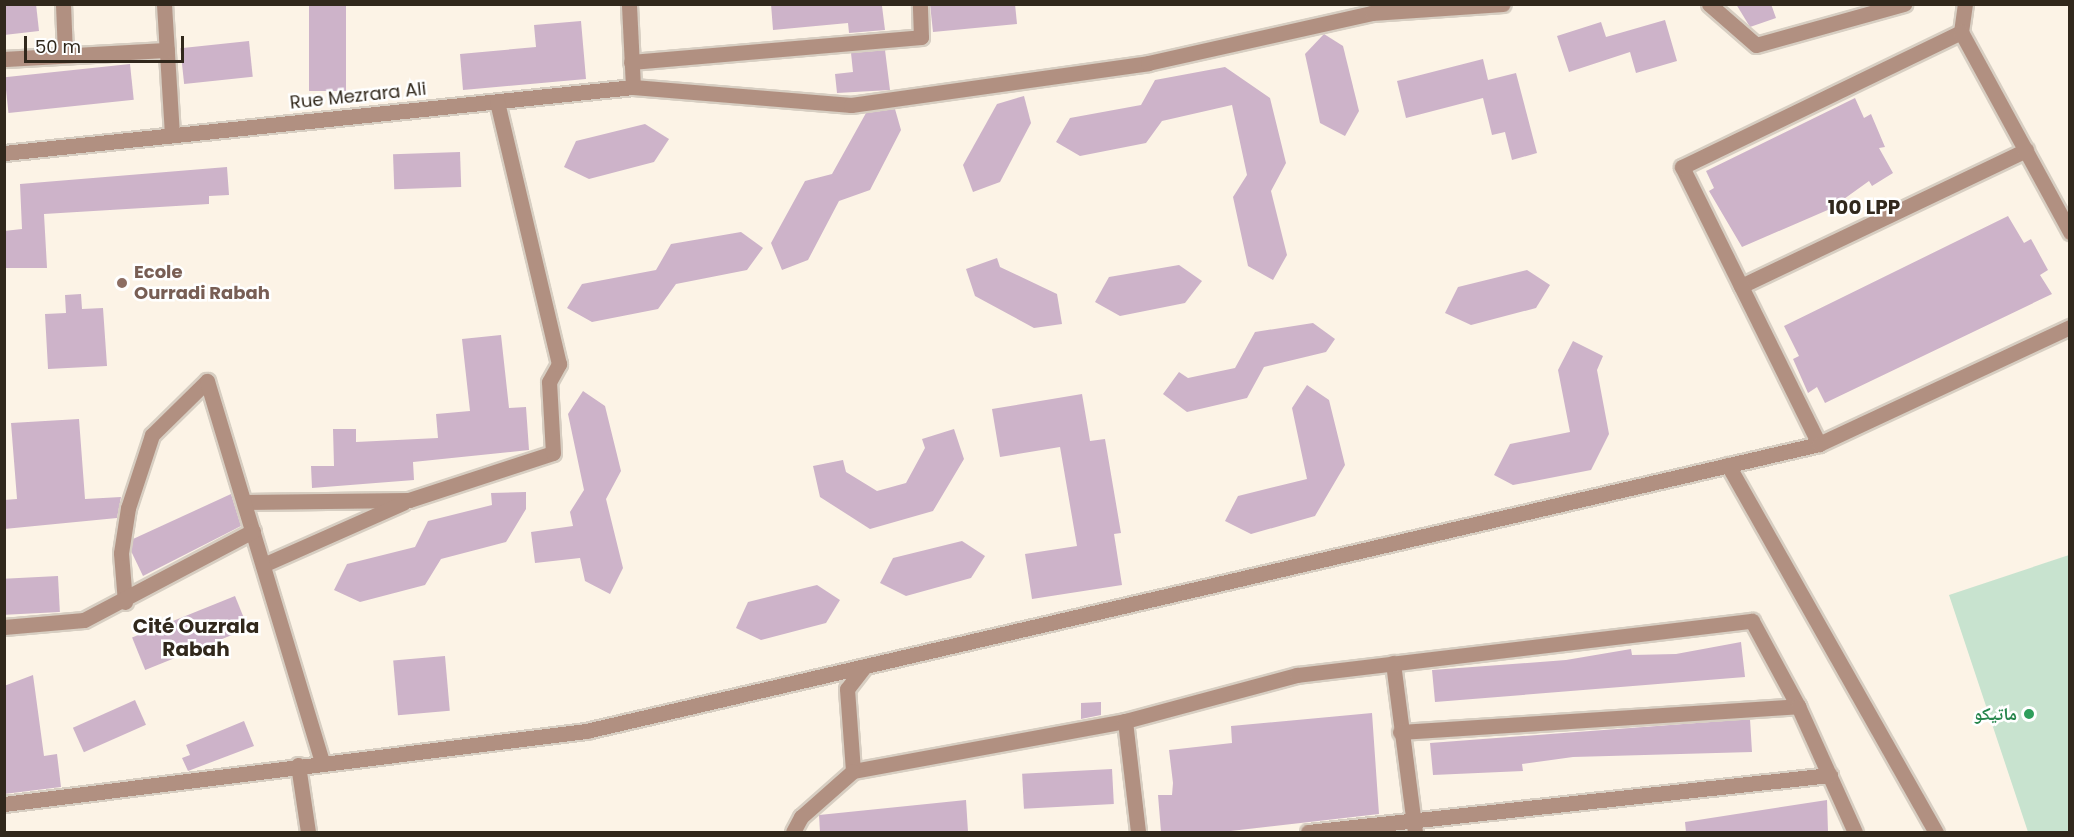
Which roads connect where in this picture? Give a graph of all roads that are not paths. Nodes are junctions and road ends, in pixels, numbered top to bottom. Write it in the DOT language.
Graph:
graph roads {
  1 [pos="63,4"];
  2 [pos="164,4"];
  3 [pos="629,4"];
  4 [pos="920,4"];
  5 [pos="1503,4"];
  6 [pos="1709,4"];
  7 [pos="1904,4"];
  8 [pos="1965,4"];
  9 [pos="1962,32"];
  10 [pos="167,50"];
  11 [pos="65,54"];
  12 [pos="4,59"];
  13 [pos="631,62"];
  14 [pos="633,87"];
  15 [pos="497,101"];
  16 [pos="172,135"];
  17 [pos="2026,150"];
  18 [pos="4,153"];
  19 [pos="2070,231"];
  20 [pos="1741,286"];
  21 [pos="2070,327"];
  22 [pos="1820,444"];
  23 [pos="1728,465"];
  24 [pos="409,500"];
  25 [pos="244,502"];
  26 [pos="253,531"];
  27 [pos="263,565"];
  28 [pos="125,602"];
  29 [pos="4,627"];
  30 [pos="1393,663"];
  31 [pos="865,666"];
  32 [pos="1798,706"];
  33 [pos="1125,721"];
  34 [pos="1400,732"];
  35 [pos="322,762"];
  36 [pos="298,765"];
  37 [pos="853,771"];
  38 [pos="1830,775"];
  39 [pos="4,804"];
  40 [pos="1414,827"];
  41 [pos="308,832"];
  42 [pos="793,832"];
  43 [pos="1138,832"];
  44 [pos="1308,832"];
  45 [pos="1855,832"];
  46 [pos="1936,832"];
  1 -- 11 [label="street"];
  2 -- 10 [label="street"];
  3 -- 13 [label="street"];
  4 -- 13 [label="street"];
  5 -- 14 [label="street, Rue Mezrara Ali"];
  6 -- 7 [label="street"];
  8 -- 9 [label="street"];
  9 -- 17 [label="street"];
  9 -- 20 [label="street"];
  10 -- 11 [label="street"];
  10 -- 16 [label="street"];
  11 -- 12 [label="street"];
  13 -- 14 [label="street"];
  14 -- 15 [label="street, Rue Mezrara Ali"];
  15 -- 16 [label="street, Rue Mezrara Ali"];
  15 -- 24 [label="street"];
  16 -- 18 [label="street, Rue Mezrara Ali"];
  17 -- 19 [label="street"];
  17 -- 20 [label="street"];
  20 -- 22 [label="street"];
  21 -- 22 [label="street"];
  22 -- 23 [label="street"];
  23 -- 31 [label="street"];
  23 -- 46 [label="street"];
  24 -- 25 [label="street"];
  24 -- 27 [label="street"];
  25 -- 26 [label="street"];
  25 -- 28 [label="street"];
  26 -- 27 [label="street"];
  26 -- 28 [label="street"];
  27 -- 35 [label="street"];
  28 -- 29 [label="street"];
  30 -- 32 [label="street"];
  30 -- 33 [label="street"];
  30 -- 34 [label="street"];
  31 -- 35 [label="street"];
  31 -- 37 [label="street"];
  32 -- 34 [label="street"];
  32 -- 38 [label="street"];
  33 -- 37 [label="street"];
  33 -- 43 [label="street"];
  34 -- 40 [label="street"];
  35 -- 36 [label="street"];
  36 -- 39 [label="street"];
  36 -- 41 [label="street"];
  37 -- 42 [label="street"];
  38 -- 40 [label="street"];
  38 -- 45 [label="street"];
  40 -- 44 [label="street"];
}
